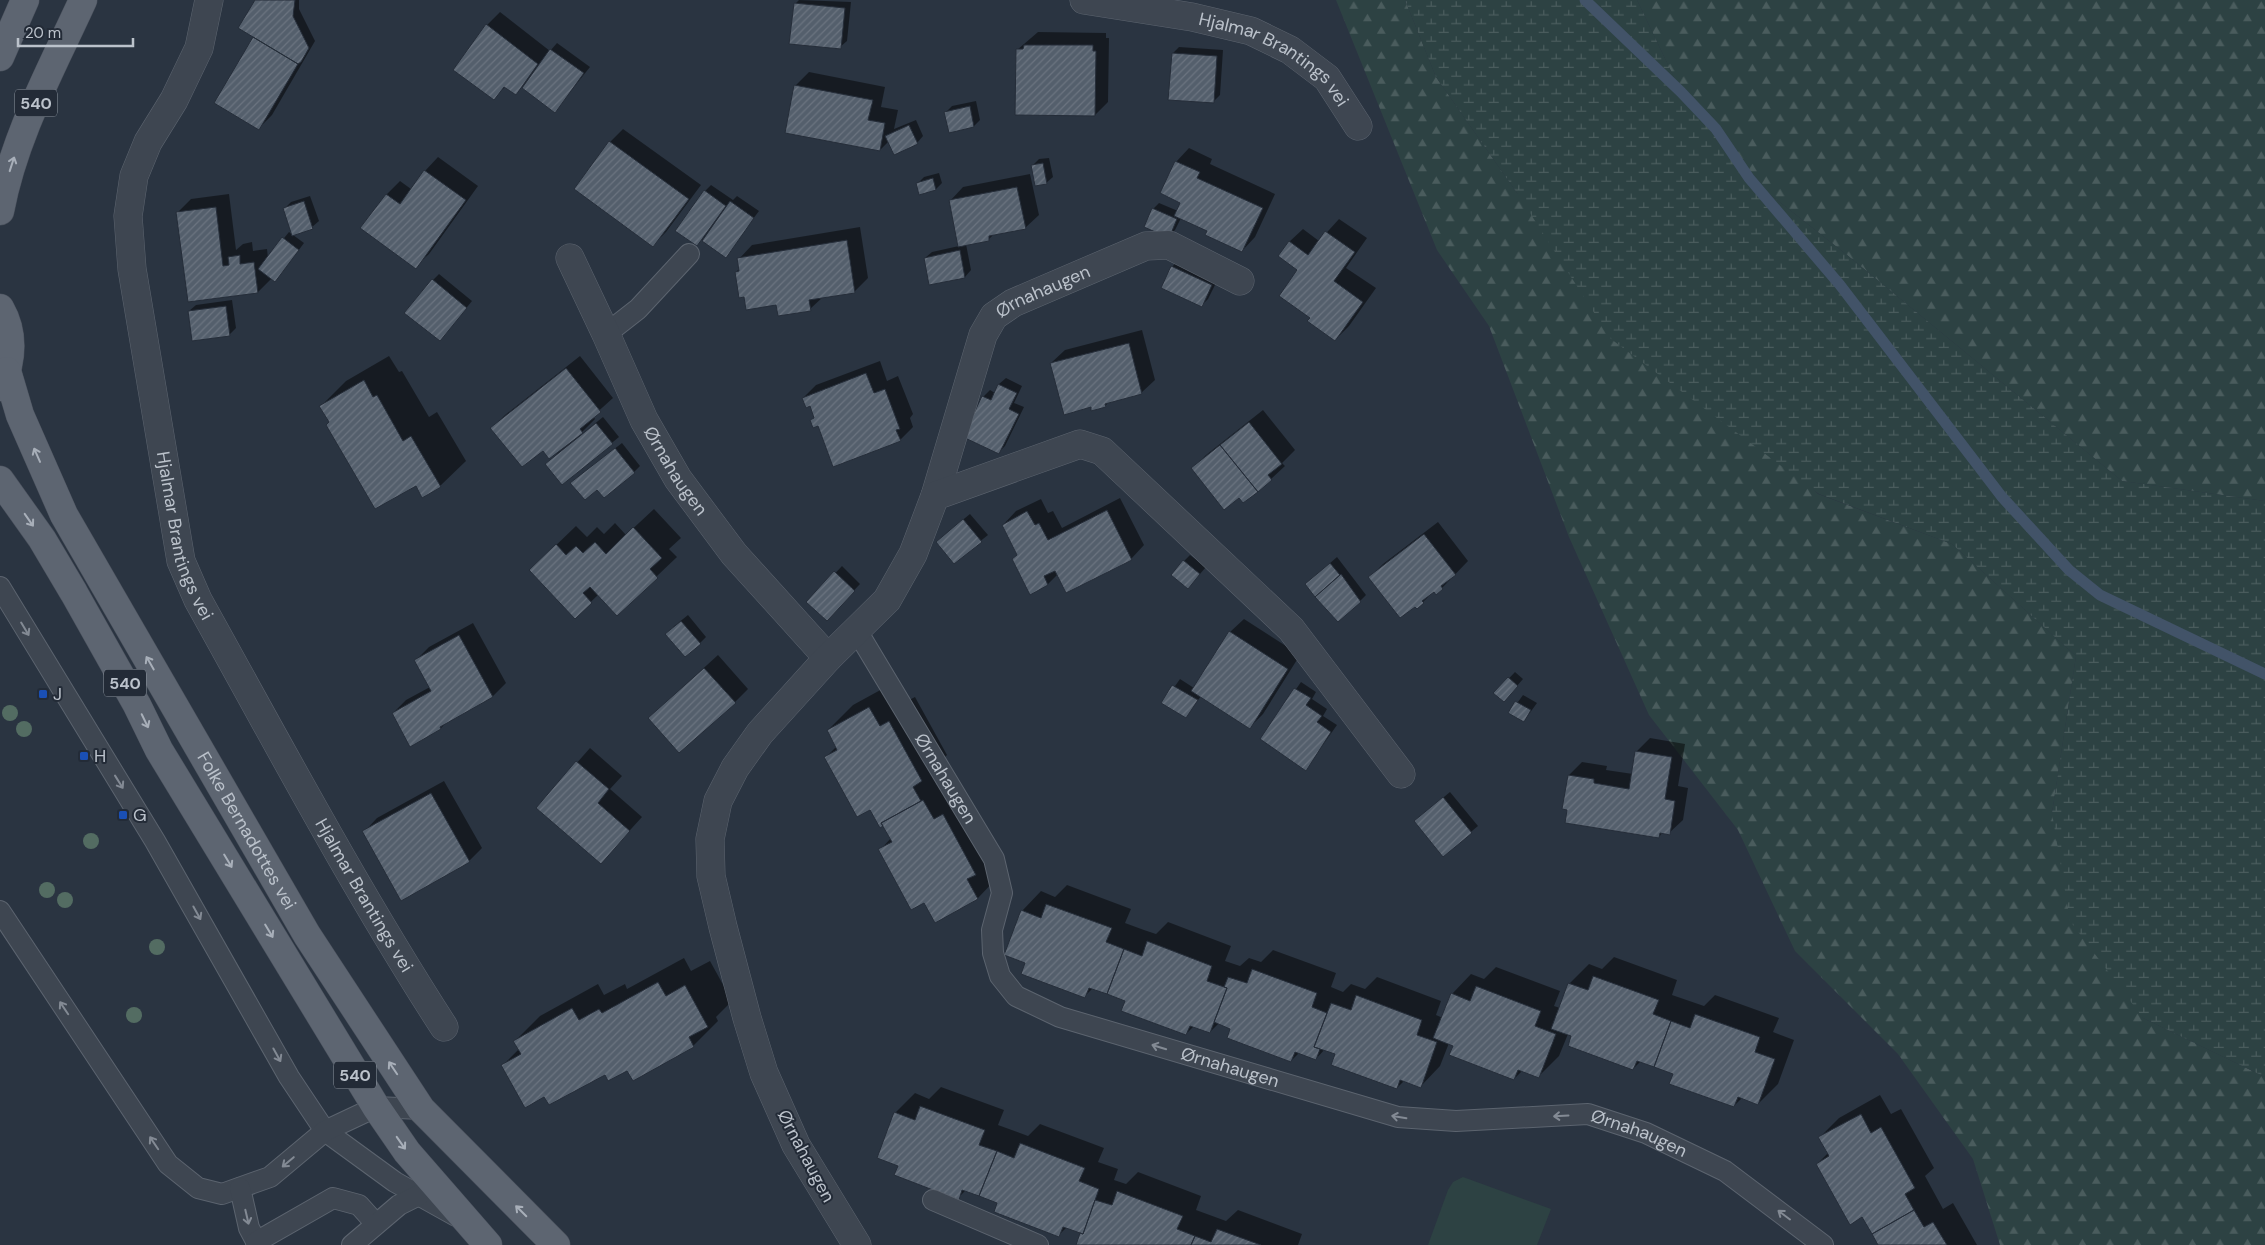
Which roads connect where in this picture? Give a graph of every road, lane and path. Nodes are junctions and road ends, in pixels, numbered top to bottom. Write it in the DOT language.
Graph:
graph roads {
  1 [pos="25,0"];
  2 [pos="83,0"];
  3 [pos="209,0"];
  4 [pos="1084,0"];
  5 [pos="0,57"];
  6 [pos="1358,126"];
  7 [pos="0,211"];
  8 [pos="689,254"];
  9 [pos="570,258"];
  10 [pos="1240,281"];
  11 [pos="0,308"];
  12 [pos="606,334"];
  13 [pos="4,380"];
  14 [pos="0,480"];
  15 [pos="934,496"];
  16 [pos="0,587"];
  17 [pos="858,631"];
  18 [pos="828,658"];
  19 [pos="1402,774"];
  20 [pos="0,911"];
  21 [pos="444,1027"];
  22 [pos="376,1107"];
  23 [pos="421,1109"];
  24 [pos="325,1131"];
  25 [pos="240,1188"];
  26 [pos="419,1195"];
  27 [pos="933,1200"];
  28 [pos="468,1223"];
  29 [pos="376,1224"];
  30 [pos="257,1244"];
  31 [pos="352,1245"];
  32 [pos="488,1245"];
  33 [pos="556,1245"];
  34 [pos="858,1245"];
  35 [pos="1038,1245"];
  36 [pos="1823,1245"];
  1 -- 5 [label="main road"];
  7 -- 2 [label="main road, 540, one-way"];
  3 -- 21 [label="street, Hjalmar Brantings vei"];
  4 -- 6 [label="street, Hjalmar Brantings vei"];
  8 -- 12 [label="lane"];
  9 -- 12 [label="street, Ørnahaugen"];
  10 -- 15 [label="street, Ørnahaugen"];
  11 -- 13 [label="main road, 540"];
  12 -- 18 [label="street, Ørnahaugen"];
  23 -- 13 [label="main road, Folke Bernadottes vei / 540, one-way"];
  14 -- 22 [label="main road, Folke Bernadottes vei / 540, one-way"];
  15 -- 17 [label="street, Ørnahaugen"];
  15 -- 19 [label="street"];
  16 -- 24 [label="lane, one-way"];
  17 -- 18 [label="street, Ørnahaugen"];
  36 -- 17 [label="lane, Ørnahaugen, one-way"];
  18 -- 34 [label="street, Ørnahaugen"];
  25 -- 20 [label="lane, one-way"];
  22 -- 23 [label="lane"];
  22 -- 24 [label="lane"];
  22 -- 28 [label="main road, Folke Bernadottes vei / 540, one-way"];
  33 -- 23 [label="main road, Folke Bernadottes vei / 540, one-way"];
  24 -- 25 [label="lane, one-way"];
  24 -- 26 [label="lane"];
  25 -- 30 [label="lane, one-way"];
  26 -- 28 [label="lane"];
  26 -- 29 [label="lane"];
  27 -- 35 [label="lane"];
  28 -- 32 [label="main road, Folke Bernadottes vei / 540"];
  29 -- 30 [label="lane"];
  29 -- 31 [label="lane"];
}
